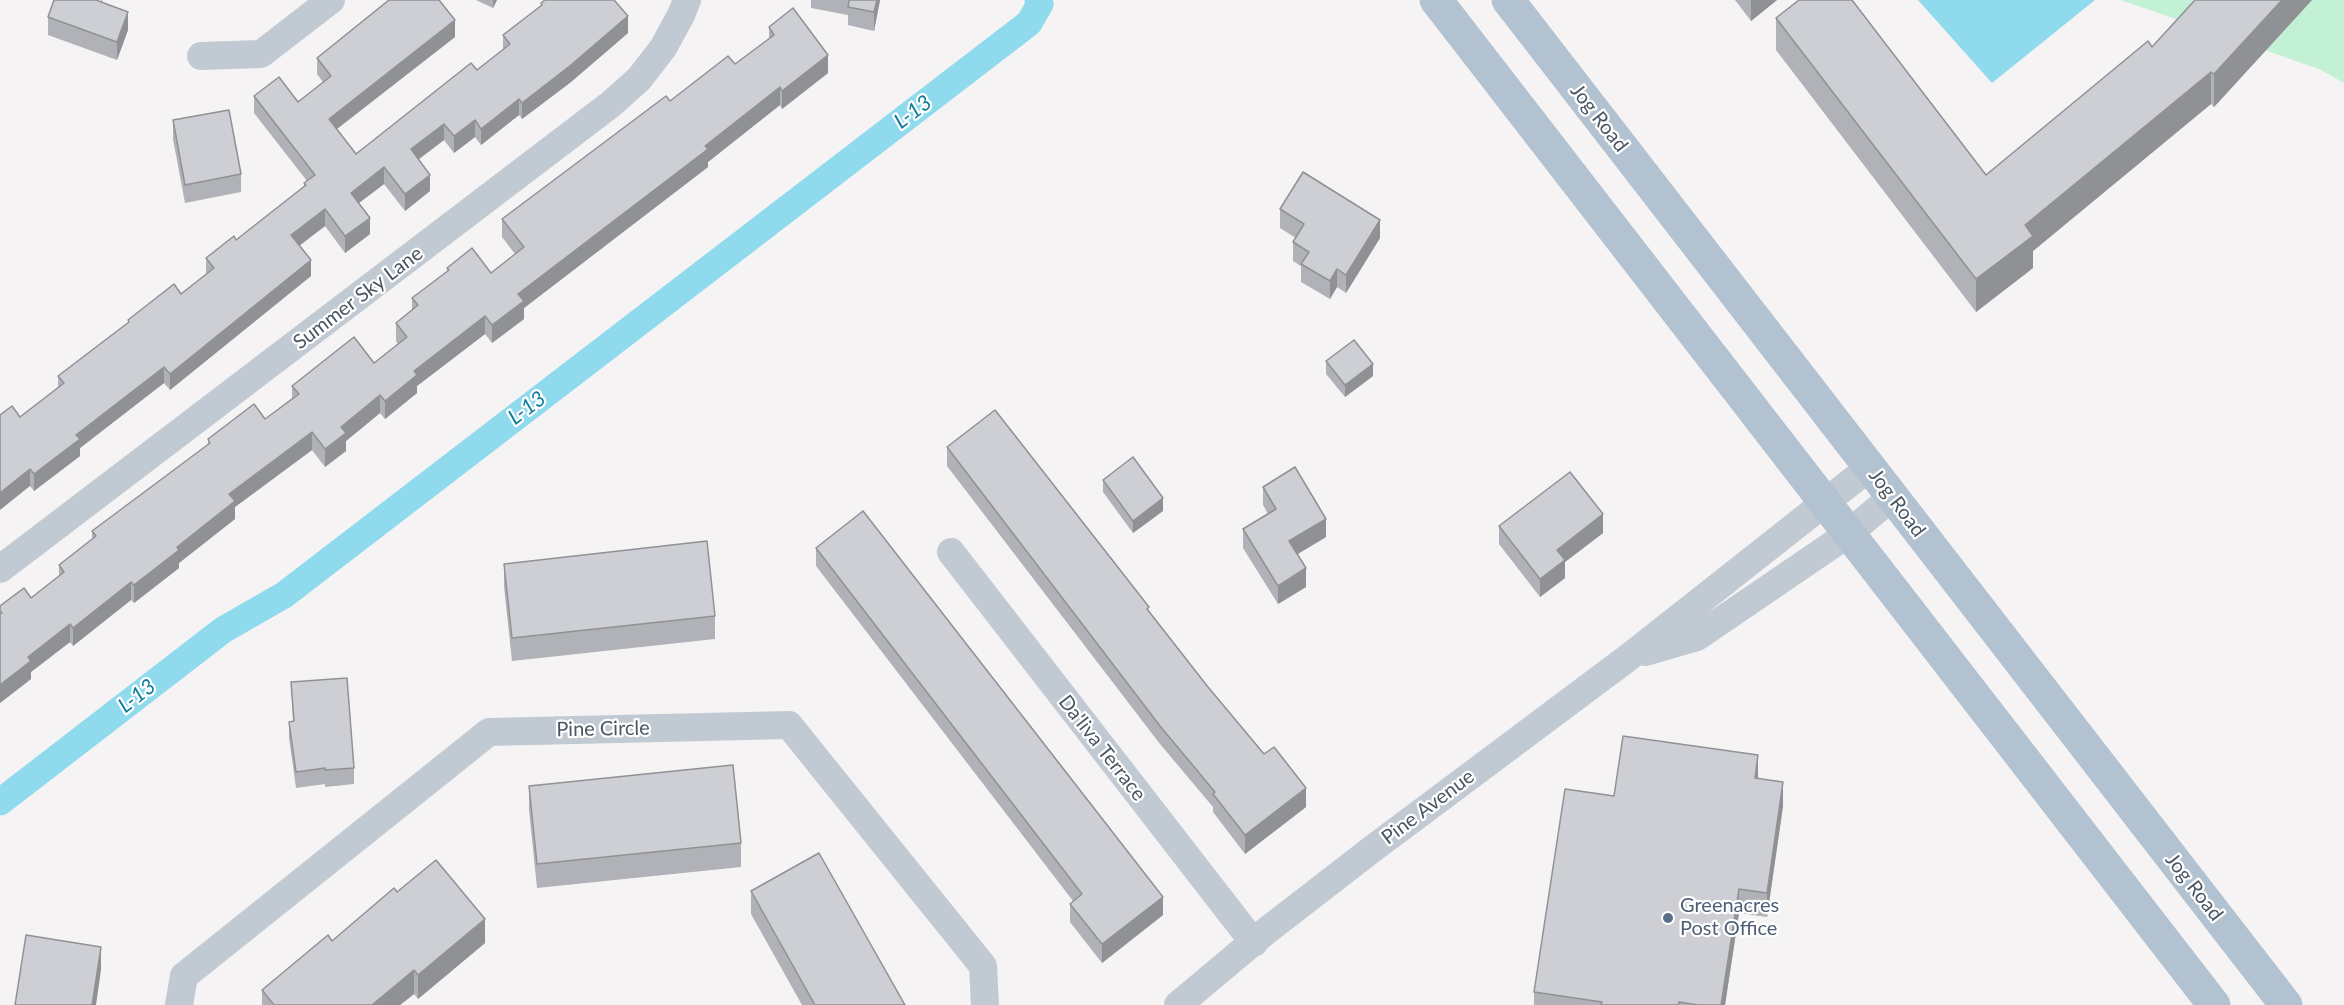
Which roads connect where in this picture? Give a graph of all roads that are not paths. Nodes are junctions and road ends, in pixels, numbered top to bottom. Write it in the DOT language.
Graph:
graph roads {
  1 [pos="331,0"];
  2 [pos="687,0"];
  3 [pos="1436,0"];
  4 [pos="1508,0"];
  5 [pos="201,56"];
  6 [pos="1870,467"];
  7 [pos="1892,497"];
  8 [pos="1825,504"];
  9 [pos="1848,534"];
  10 [pos="951,552"];
  11 [pos="0,570"];
  12 [pos="1629,657"];
  13 [pos="1254,943"];
  14 [pos="1231,962"];
  15 [pos="179,1005"];
  16 [pos="985,1005"];
  17 [pos="1178,1005"];
  18 [pos="1203,1005"];
  19 [pos="2214,1005"];
  20 [pos="2286,1005"];
  1 -- 5 [label="street"];
  2 -- 11 [label="street, Summer Sky Lane"];
  3 -- 8 [label="main road"];
  4 -- 6 [label="main road, Jog Road"];
  6 -- 7 [label="main road, Jog Road"];
  6 -- 8 [label="street, Pine Avenue"];
  7 -- 9 [label="street, Pine Avenue"];
  7 -- 20 [label="main road, Jog Road"];
  8 -- 9 [label="main road"];
  8 -- 12 [label="street, Pine Avenue"];
  9 -- 12 [label="street, Pine Avenue"];
  9 -- 19 [label="main road"];
  10 -- 13 [label="street, Da'liva Terrace"];
  12 -- 13 [label="street, Pine Avenue"];
  13 -- 14 [label="street, Pine Avenue"];
  14 -- 17 [label="street, Pine Avenue"];
  14 -- 18 [label="street, Pine Avenue"];
  15 -- 16 [label="street, Pine Circle"];
}
